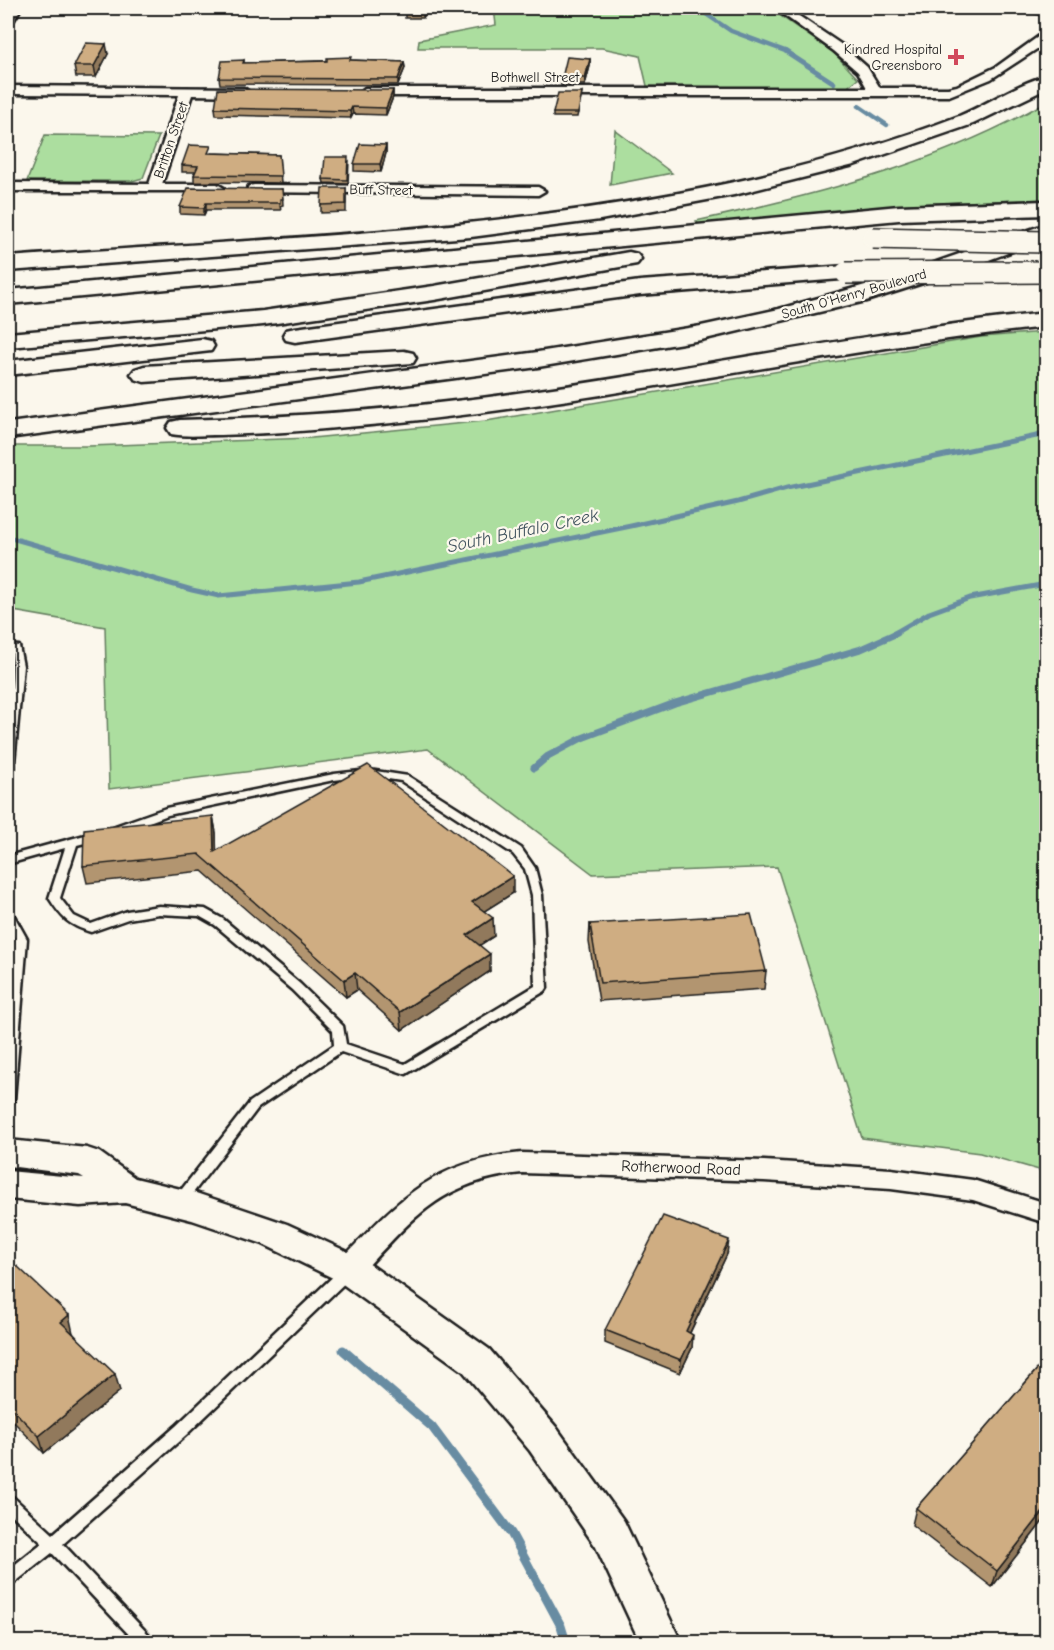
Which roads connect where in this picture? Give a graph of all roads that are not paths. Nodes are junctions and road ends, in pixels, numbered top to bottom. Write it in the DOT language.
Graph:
graph roads {
  1 [pos="13,8"];
  2 [pos="780,8"];
  3 [pos="1023,8"];
  4 [pos="1047,13"];
  5 [pos="8,17"];
  6 [pos="1047,37"];
  7 [pos="1047,82"];
  8 [pos="8,90"];
  9 [pos="187,92"];
  10 [pos="258,92"];
  11 [pos="353,92"];
  12 [pos="874,92"];
  13 [pos="1047,92"];
  14 [pos="8,187"];
  15 [pos="154,188"];
  16 [pos="537,191"];
  17 [pos="1040,208"];
  18 [pos="1047,231"];
  19 [pos="1047,242"];
  20 [pos="400,259"];
  21 [pos="8,264"];
  22 [pos="1047,272"];
  23 [pos="8,297"];
  24 [pos="1047,320"];
  25 [pos="8,340"];
  26 [pos="657,340"];
  27 [pos="8,368"];
  28 [pos="8,379"];
  29 [pos="8,431"];
  30 [pos="10,647"];
  31 [pos="12,673"];
  32 [pos="10,714"];
  33 [pos="9,753"];
  34 [pos="8,774"];
  35 [pos="72,843"];
  36 [pos="8,860"];
  37 [pos="8,915"];
  38 [pos="340,1047"];
  39 [pos="8,1100"];
  40 [pos="8,1153"];
  41 [pos="8,1185"];
  42 [pos="125,1189"];
  43 [pos="178,1202"];
  44 [pos="1047,1213"];
  45 [pos="349,1269"];
  46 [pos="8,1502"];
  47 [pos="54,1544"];
  48 [pos="8,1579"];
  49 [pos="146,1642"];
  50 [pos="661,1642"];
  1 -- 5 [label="main road"];
  2 -- 12 [label="street"];
  3 -- 4 [label="lane"];
  6 -- 12 [label="street, Bothwell Street"];
  7 -- 21 [label="highway"];
  8 -- 9 [label="street"];
  9 -- 10 [label="street"];
  9 -- 15 [label="street, Britton Street"];
  11 -- 12 [label="street, Bothwell Street"];
  13 -- 20 [label="highway"];
  14 -- 15 [label="street, Buff Street"];
  15 -- 16 [label="street, Buff Street"];
  17 -- 20 [label="highway"];
  18 -- 26 [label="highway, South O'Henry Boulevard"];
  19 -- 25 [label="highway, bridge"];
  20 -- 23 [label="highway"];
  22 -- 27 [label="highway, bridge"];
  24 -- 29 [label="highway"];
  26 -- 28 [label="highway"];
  26 -- 29 [label="highway"];
  30 -- 31 [label="lane"];
  31 -- 32 [label="lane"];
  32 -- 33 [label="lane"];
  33 -- 34 [label="lane"];
  35 -- 36 [label="lane"];
  35 -- 38 [label="lane"];
  35 -- 38 [label="lane"];
  37 -- 39 [label="lane"];
  38 -- 43 [label="lane"];
  40 -- 42 [label="main road"];
  41 -- 42 [label="main road"];
  42 -- 43 [label="main road"];
  43 -- 45 [label="main road"];
  44 -- 45 [label="street, Rotherwood Road"];
  45 -- 47 [label="lane"];
  45 -- 50 [label="main road"];
  46 -- 47 [label="lane"];
  47 -- 48 [label="lane"];
  47 -- 49 [label="lane"];
}
